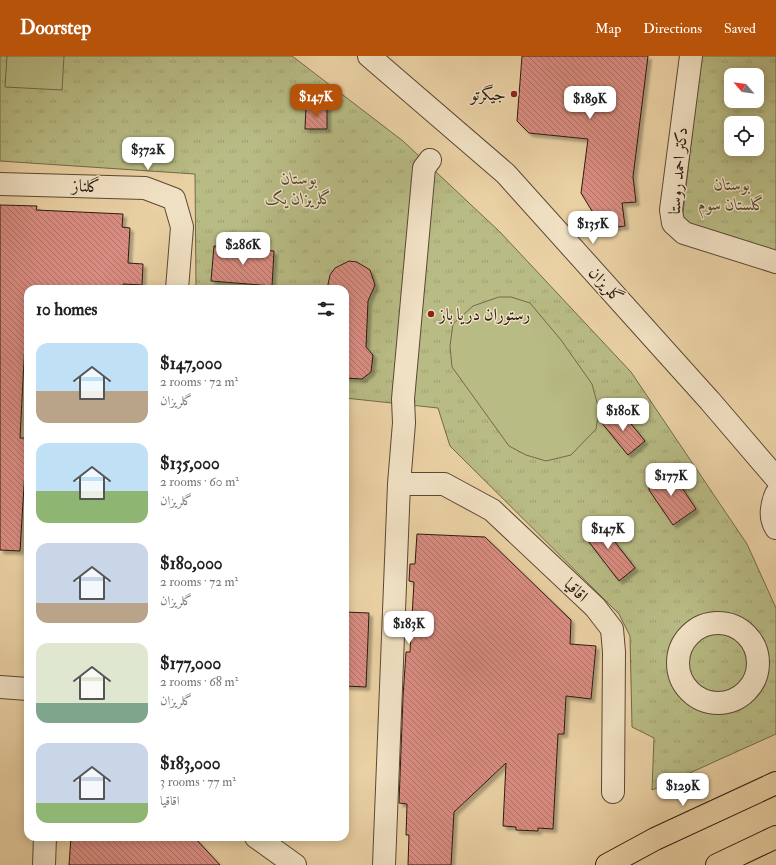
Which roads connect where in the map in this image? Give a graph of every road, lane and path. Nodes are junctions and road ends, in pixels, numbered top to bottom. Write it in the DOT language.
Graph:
graph roads {
  1 [pos="368,56"];
  2 [pos="691,56"];
  3 [pos="430,160"];
  4 [pos="0,184"];
  5 [pos="776,262"];
  6 [pos="177,285"];
  7 [pos="776,478"];
  8 [pos="399,484"];
  9 [pos="776,494"];
  10 [pos="776,528"];
  11 [pos="0,687"];
  12 [pos="24,689"];
  13 [pos="776,783"];
  14 [pos="613,792"];
  15 [pos="776,837"];
  16 [pos="45,841"];
  17 [pos="262,841"];
  18 [pos="44,865"];
  19 [pos="295,865"];
  20 [pos="384,865"];
  21 [pos="607,865"];
  22 [pos="717,865"];
  1 -- 7 [label="street, گلریزان"];
  2 -- 5 [label="street, دکتر احمد روستا"];
  3 -- 8 [label="street"];
  4 -- 6 [label="street, گلناز"];
  8 -- 14 [label="street, اقاقیا"];
  8 -- 20 [label="street"];
  9 -- 10 [label="street"];
  11 -- 12 [label="street"];
  13 -- 21 [label="main road"];
  15 -- 22 [label="main road"];
  16 -- 18 [label="street"];
  17 -- 19 [label="street"];
}
